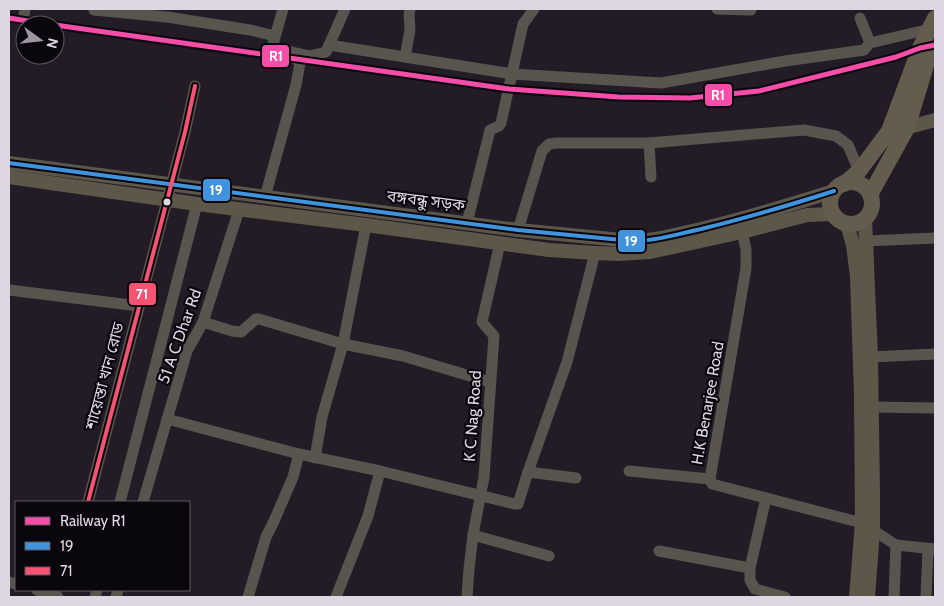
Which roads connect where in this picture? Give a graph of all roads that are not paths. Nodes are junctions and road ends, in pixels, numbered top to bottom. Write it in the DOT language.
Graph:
graph roads {
  1 [pos="283,9"];
  2 [pos="345,9"];
  3 [pos="410,9"];
  4 [pos="534,9"];
  5 [pos="717,9"];
  6 [pos="751,9"];
  7 [pos="94,10"];
  8 [pos="860,18"];
  9 [pos="934,28"];
  10 [pos="275,36"];
  11 [pos="870,43"];
  12 [pos="329,45"];
  13 [pos="287,51"];
  14 [pos="405,58"];
  15 [pos="512,74"];
  16 [pos="195,86"];
  17 [pos="935,120"];
  18 [pos="935,129"];
  19 [pos="899,133"];
  20 [pos="650,143"];
  21 [pos="9,163"];
  22 [pos="859,171"];
  23 [pos="9,177"];
  24 [pos="651,177"];
  25 [pos="171,184"];
  26 [pos="839,187"];
  27 [pos="870,195"];
  28 [pos="265,197"];
  29 [pos="166,200"];
  30 [pos="197,204"];
  31 [pos="239,210"];
  32 [pos="832,214"];
  33 [pos="865,218"];
  34 [pos="467,223"];
  35 [pos="847,224"];
  36 [pos="366,225"];
  37 [pos="518,230"];
  38 [pos="742,232"];
  39 [pos="935,238"];
  40 [pos="866,241"];
  41 [pos="500,243"];
  42 [pos="595,254"];
  43 [pos="9,290"];
  44 [pos="139,306"];
  45 [pos="203,322"];
  46 [pos="343,344"];
  47 [pos="935,354"];
  48 [pos="871,357"];
  49 [pos="490,382"];
  50 [pos="872,407"];
  51 [pos="935,408"];
  52 [pos="167,420"];
  53 [pos="299,454"];
  54 [pos="315,458"];
  55 [pos="628,471"];
  56 [pos="380,472"];
  57 [pos="528,472"];
  58 [pos="576,478"];
  59 [pos="710,479"];
  60 [pos="480,495"];
  61 [pos="766,498"];
  62 [pos="88,501"];
  63 [pos="120,501"];
  64 [pos="143,501"];
  65 [pos="868,527"];
  66 [pos="474,535"];
  67 [pos="896,546"];
  68 [pos="932,549"];
  69 [pos="659,551"];
  70 [pos="549,556"];
  71 [pos="750,568"];
  72 [pos="40,591"];
  73 [pos="58,597"];
  74 [pos="248,597"];
  75 [pos="336,597"];
  76 [pos="468,597"];
  77 [pos="785,597"];
  78 [pos="856,597"];
  79 [pos="868,597"];
  80 [pos="894,597"];
  81 [pos="926,597"];
  1 -- 10 [label="street"];
  2 -- 12 [label="street"];
  3 -- 14 [label="street"];
  4 -- 15 [label="street"];
  5 -- 6 [label="street"];
  7 -- 10 [label="street"];
  8 -- 11 [label="street"];
  9 -- 11 [label="street"];
  9 -- 19 [label="highway"];
  10 -- 13 [label="street"];
  11 -- 15 [label="street"];
  12 -- 13 [label="street"];
  12 -- 14 [label="street"];
  13 -- 28 [label="street"];
  14 -- 15 [label="street"];
  15 -- 34 [label="street"];
  16 -- 25 [label="street, শায়েস্তা খান রোড"];
  17 -- 19 [label="main road"];
  18 -- 19 [label="main road"];
  19 -- 22 [label="highway"];
  19 -- 27 [label="highway"];
  20 -- 22 [label="street"];
  20 -- 24 [label="street"];
  20 -- 37 [label="street"];
  21 -- 25 [label="main road, বঙ্গবন্ধু সড়ক"];
  22 -- 26 [label="highway"];
  23 -- 29 [label="main road, বঙ্গবন্ধু সড়ক"];
  25 -- 28 [label="main road, বঙ্গবন্ধু সড়ক"];
  25 -- 29 [label="street, শায়েস্তা খান রোড"];
  26 -- 27 [label="highway"];
  26 -- 32 [label="highway"];
  26 -- 37 [label="main road, বঙ্গবন্ধু সড়ক"];
  27 -- 33 [label="highway"];
  28 -- 34 [label="main road, বঙ্গবন্ধু সড়ক"];
  29 -- 30 [label="main road, বঙ্গবন্ধু সড়ক"];
  29 -- 44 [label="street, শায়েস্তা খান রোড"];
  30 -- 31 [label="main road, বঙ্গবন্ধু সড়ক"];
  30 -- 63 [label="street"];
  31 -- 36 [label="main road, বঙ্গবন্ধু সড়ক"];
  31 -- 45 [label="street, 51 A C Dhar Rd"];
  32 -- 35 [label="highway"];
  32 -- 38 [label="main road, বঙ্গবন্ধু সড়ক"];
  33 -- 35 [label="highway"];
  33 -- 40 [label="main road"];
  34 -- 37 [label="main road, বঙ্গবন্ধু সড়ক"];
  35 -- 65 [label="main road"];
  36 -- 41 [label="main road, বঙ্গবন্ধু সড়ক"];
  36 -- 46 [label="street"];
  38 -- 42 [label="main road, বঙ্গবন্ধু সড়ক"];
  38 -- 59 [label="street, H.K Benarjee Road"];
  39 -- 40 [label="street"];
  40 -- 48 [label="main road"];
  41 -- 42 [label="main road, বঙ্গবন্ধু সড়ক"];
  41 -- 49 [label="street, K C Nag Road"];
  42 -- 57 [label="street"];
  43 -- 44 [label="street"];
  44 -- 62 [label="street, শায়েস্তা খান রোড"];
  45 -- 46 [label="street"];
  45 -- 52 [label="street, 51 A C Dhar Rd"];
  46 -- 49 [label="street"];
  46 -- 54 [label="street"];
  47 -- 48 [label="street"];
  48 -- 50 [label="main road"];
  49 -- 60 [label="street, K C Nag Road"];
  50 -- 51 [label="street"];
  50 -- 65 [label="main road"];
  52 -- 53 [label="street"];
  52 -- 64 [label="street, 51 A C Dhar Rd"];
  53 -- 54 [label="street"];
  53 -- 74 [label="street"];
  54 -- 56 [label="street"];
  55 -- 59 [label="street"];
  56 -- 60 [label="street"];
  56 -- 75 [label="street"];
  57 -- 58 [label="street"];
  57 -- 60 [label="street"];
  59 -- 61 [label="street, H.K Benarjee Road"];
  60 -- 66 [label="street, K C Nag Road"];
  61 -- 65 [label="street, H.K Benarjee Road"];
  61 -- 71 [label="street"];
  65 -- 67 [label="street"];
  65 -- 78 [label="main road"];
  65 -- 79 [label="main road"];
  66 -- 70 [label="street"];
  66 -- 76 [label="street, K C Nag Road"];
  67 -- 68 [label="street"];
  67 -- 80 [label="street"];
  68 -- 81 [label="street"];
  69 -- 71 [label="street"];
  71 -- 77 [label="street"];
  72 -- 73 [label="street"];
}
